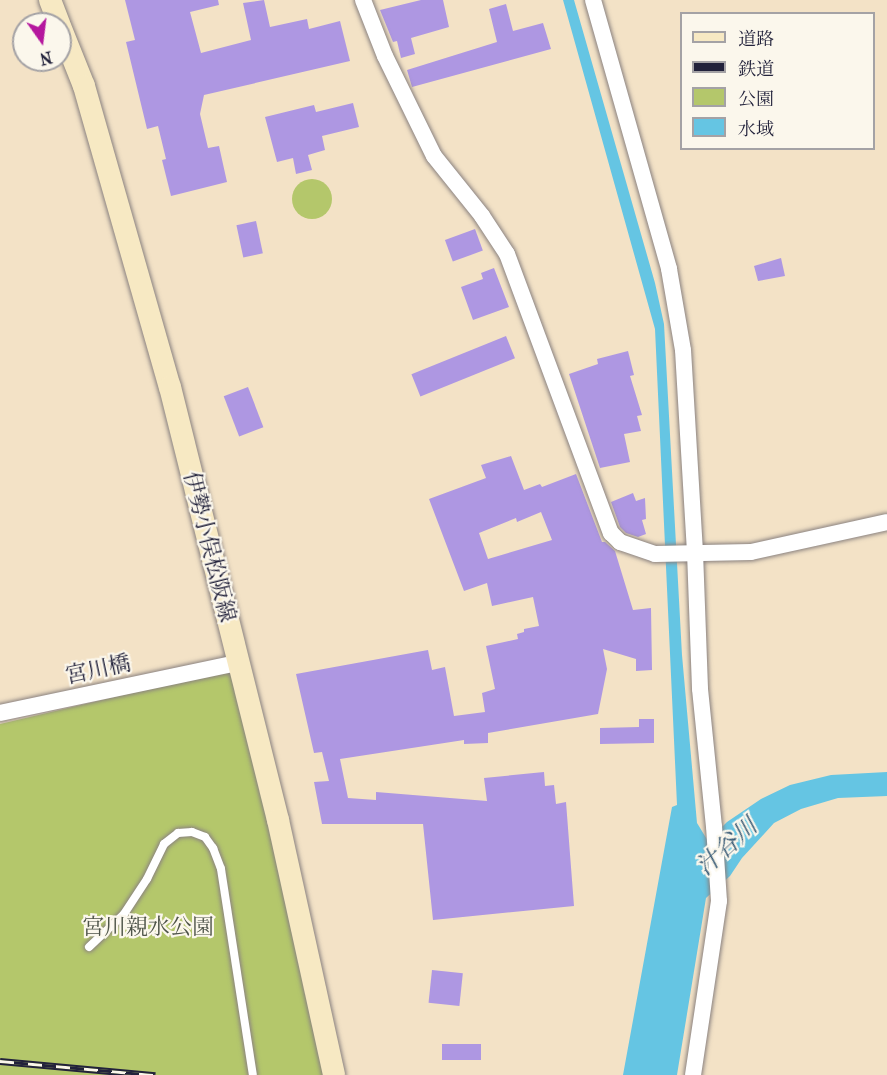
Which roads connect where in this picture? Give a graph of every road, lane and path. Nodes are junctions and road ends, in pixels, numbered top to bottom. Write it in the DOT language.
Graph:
graph roads {
  1 [pos="363,0"];
  2 [pos="593,0"];
  3 [pos="72,56"];
  4 [pos="887,522"];
  5 [pos="693,551"];
  6 [pos="237,663"];
  7 [pos="0,713"];
  8 [pos="89,947"];
  9 [pos="253,1075"];
  10 [pos="334,1075"];
  11 [pos="693,1075"];
  1 -- 5 [label="street"];
  2 -- 5 [label="street"];
  3 -- 6 [label="main road, 伊勢小俣松阪線"];
  4 -- 5 [label="street"];
  5 -- 11 [label="street"];
  6 -- 7 [label="street, 宮川橋"];
  6 -- 10 [label="main road, 伊勢小俣松阪線"];
  8 -- 9 [label="lane"];
}
